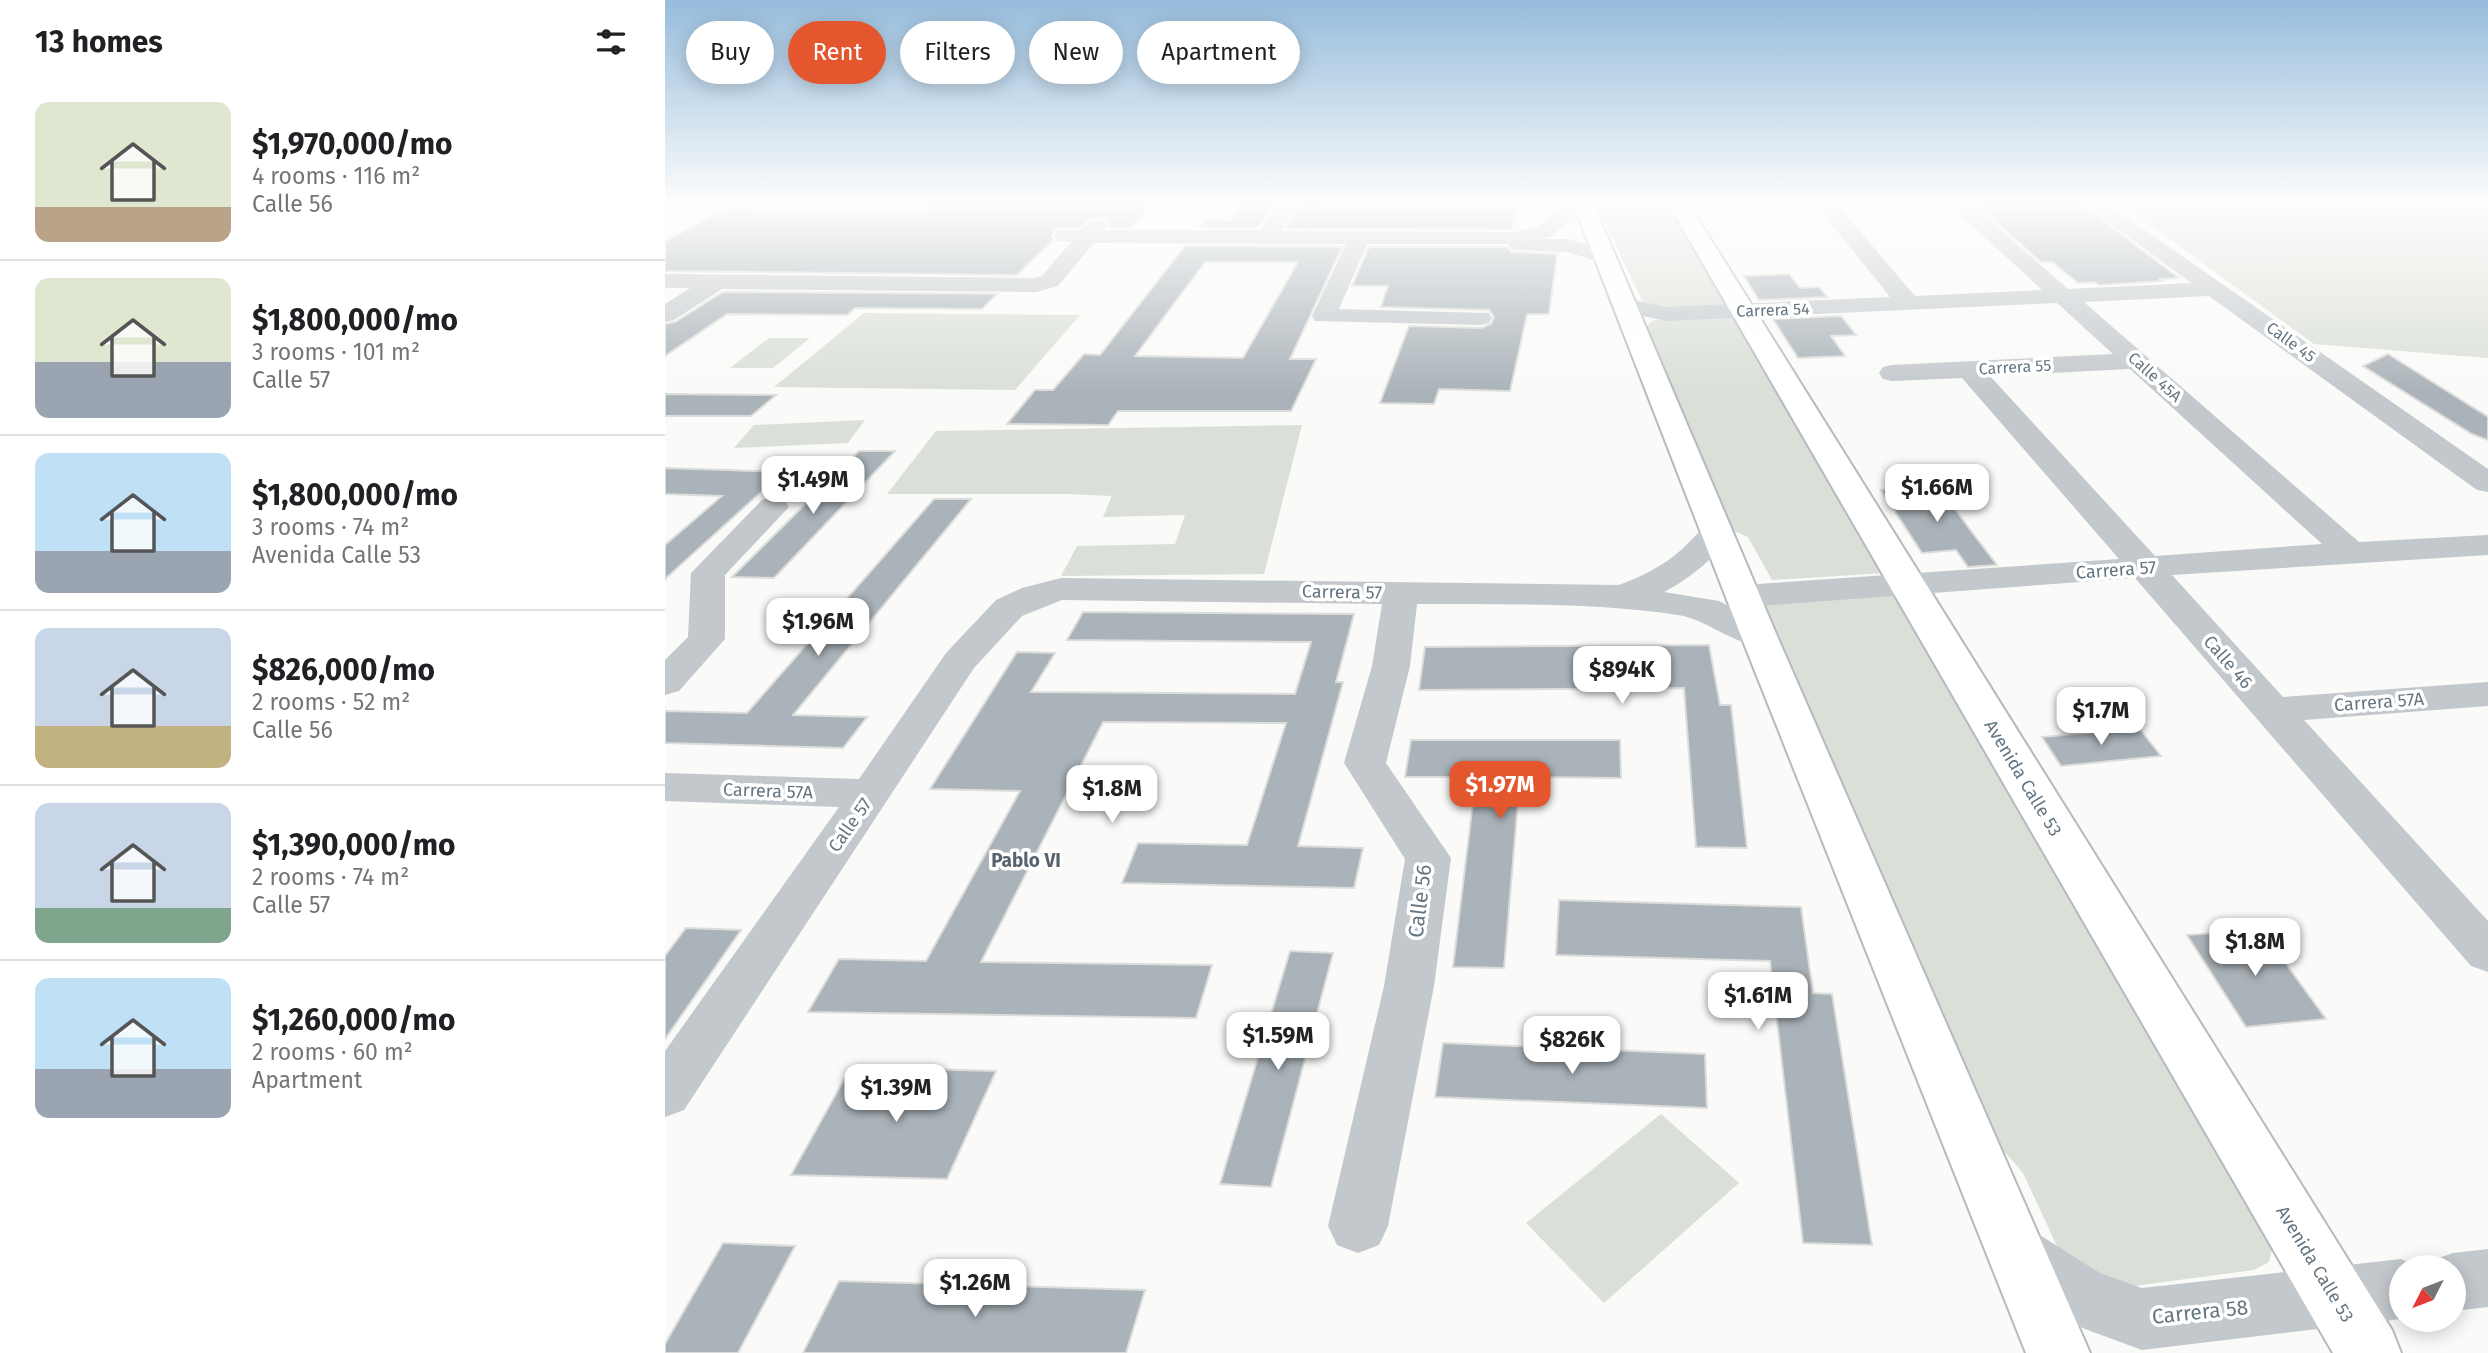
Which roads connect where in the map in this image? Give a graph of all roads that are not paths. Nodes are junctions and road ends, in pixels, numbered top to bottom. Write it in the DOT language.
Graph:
graph roads {
  1 [pos="1037,266"];
  2 [pos="1064,266"];
  3 [pos="1346,266"];
  4 [pos="1608,266"];
  5 [pos="1715,266"];
  6 [pos="1878,266"];
  7 [pos="2031,266"];
  8 [pos="2184,266"];
  9 [pos="665,281"];
  10 [pos="716,282"];
  11 [pos="1019,285"];
  12 [pos="2217,289"];
  13 [pos="2067,297"];
  14 [pos="1909,304"];
  15 [pos="1624,305"];
  16 [pos="1742,311"];
  17 [pos="665,315"];
  18 [pos="1479,318"];
  19 [pos="2137,361"];
  20 [pos="1970,370"];
  21 [pos="1892,373"];
  22 [pos="2488,483"];
  23 [pos="773,507"];
  24 [pos="1717,532"];
  25 [pos="2488,545"];
  26 [pos="2351,552"];
  27 [pos="2145,568"];
  28 [pos="1906,584"];
  29 [pos="1061,589"];
  30 [pos="1401,592"];
  31 [pos="1623,596"];
  32 [pos="1743,596"];
  33 [pos="1759,636"];
  34 [pos="665,682"];
  35 [pos="2488,694"];
  36 [pos="2270,710"];
  37 [pos="665,787"];
  38 [pos="871,794"];
  39 [pos="2488,953"];
  40 [pos="665,1094"];
  41 [pos="1358,1226"];
  42 [pos="2016,1253"];
  43 [pos="2488,1278"];
  44 [pos="2466,1281"];
  45 [pos="2389,1290"];
  46 [pos="2334,1297"];
  47 [pos="2058,1353"];
  48 [pos="2369,1353"];
  1 -- 11 [label="street"];
  2 -- 11 [label="street"];
  3 -- 18 [label="street"];
  4 -- 15 [label="main road"];
  5 -- 16 [label="main road, Avenida Calle 53"];
  6 -- 14 [label="street"];
  7 -- 13 [label="street, Calle 45A"];
  8 -- 12 [label="street, Calle 45"];
  9 -- 10 [label="street"];
  10 -- 11 [label="street"];
  10 -- 17 [label="street"];
  12 -- 13 [label="street, Carrera 54"];
  12 -- 22 [label="street, Calle 45"];
  13 -- 14 [label="street, Carrera 54"];
  13 -- 19 [label="street, Calle 45A"];
  14 -- 16 [label="street, Carrera 54"];
  15 -- 16 [label="street, Carrera 54"];
  15 -- 24 [label="main road"];
  16 -- 28 [label="main road, Avenida Calle 53"];
  19 -- 20 [label="street, Carrera 55"];
  19 -- 26 [label="street, Calle 45A"];
  20 -- 21 [label="street, Carrera 55"];
  20 -- 27 [label="street, Calle 46"];
  23 -- 34 [label="street"];
  24 -- 31 [label="street, Carrera 57"];
  24 -- 32 [label="main road"];
  25 -- 26 [label="street, Carrera 57"];
  26 -- 27 [label="street, Carrera 57"];
  27 -- 28 [label="street, Carrera 57"];
  27 -- 36 [label="street, Calle 46"];
  28 -- 32 [label="street, Carrera 57"];
  28 -- 46 [label="main road, Avenida Calle 53"];
  29 -- 30 [label="street, Carrera 57"];
  29 -- 38 [label="street, Calle 57"];
  30 -- 31 [label="street, Carrera 57"];
  30 -- 41 [label="street, Calle 56"];
  31 -- 33 [label="street, Carrera 57"];
  32 -- 33 [label="main road"];
  33 -- 42 [label="main road"];
  35 -- 36 [label="street, Carrera 57A"];
  36 -- 39 [label="street, Calle 46"];
  37 -- 38 [label="street, Carrera 57A"];
  38 -- 40 [label="street, Calle 57"];
  42 -- 46 [label="street, Carrera 58"];
  42 -- 47 [label="main road"];
  43 -- 44 [label="street"];
  45 -- 46 [label="street, Carrera 58"];
  46 -- 48 [label="main road, Avenida Calle 53"];
}
